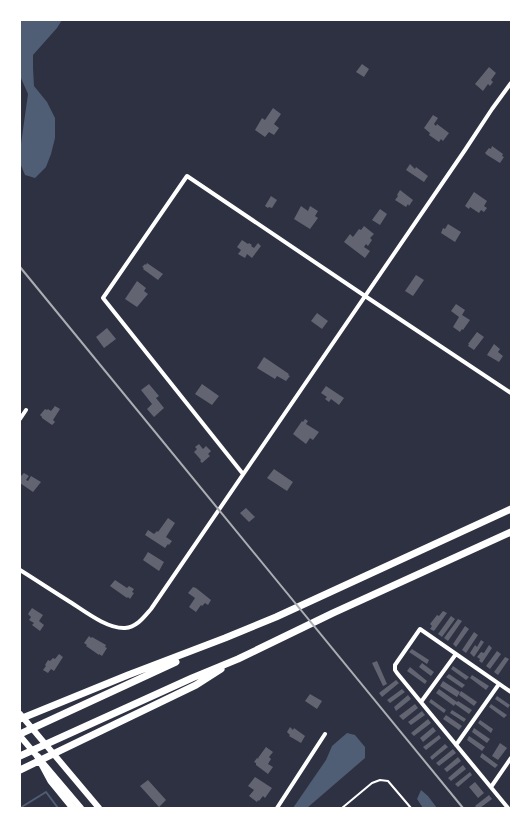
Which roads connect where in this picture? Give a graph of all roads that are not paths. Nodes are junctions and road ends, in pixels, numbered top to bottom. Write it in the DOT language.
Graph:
graph roads {
  1 [pos="511,84"];
  2 [pos="365,296"];
  3 [pos="511,393"];
  4 [pos="26,410"];
  5 [pos="20,419"];
  6 [pos="243,474"];
  7 [pos="511,509"];
  8 [pos="511,532"];
  9 [pos="20,570"];
  10 [pos="225,638"];
  11 [pos="456,654"];
  12 [pos="238,659"];
  13 [pos="498,684"];
  14 [pos="511,692"];
  15 [pos="421,702"];
  16 [pos="20,714"];
  17 [pos="20,720"];
  18 [pos="325,734"];
  19 [pos="20,735"];
  20 [pos="456,745"];
  21 [pos="20,756"];
  22 [pos="38,757"];
  23 [pos="511,758"];
  24 [pos="22,769"];
  25 [pos="491,787"];
  26 [pos="73,808"];
  27 [pos="81,808"];
  28 [pos="99,808"];
  29 [pos="277,808"];
  30 [pos="342,808"];
  31 [pos="411,808"];
  32 [pos="508,808"];
  1 -- 2 [label="street"];
  2 -- 3 [label="street"];
  2 -- 6 [label="street"];
  2 -- 6 [label="street"];
  4 -- 5 [label="street"];
  6 -- 9 [label="street"];
  7 -- 10 [label="highway"];
  8 -- 12 [label="highway"];
  10 -- 17 [label="highway"];
  10 -- 19 [label="highway"];
  11 -- 13 [label="street"];
  11 -- 15 [label="street"];
  11 -- 15 [label="street"];
  12 -- 21 [label="highway"];
  12 -- 24 [label="highway"];
  13 -- 14 [label="street"];
  13 -- 20 [label="street"];
  15 -- 20 [label="street"];
  16 -- 28 [label="main road"];
  18 -- 29 [label="street"];
  19 -- 22 [label="main road"];
  20 -- 25 [label="street"];
  22 -- 26 [label="highway"];
  22 -- 27 [label="main road"];
  23 -- 25 [label="street"];
  25 -- 32 [label="street"];
  30 -- 31 [label="lane"];
}
